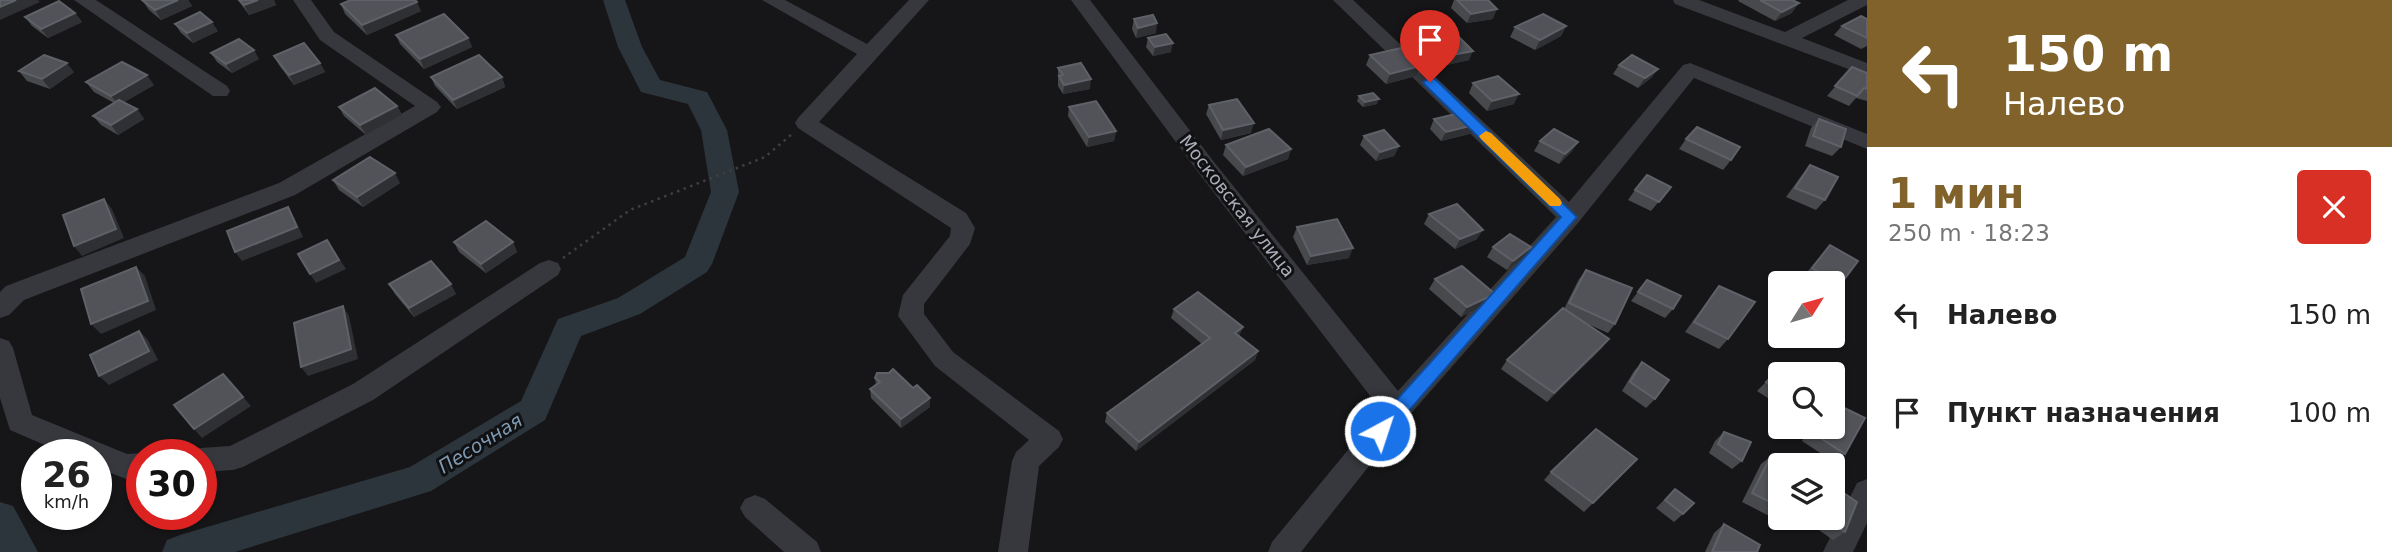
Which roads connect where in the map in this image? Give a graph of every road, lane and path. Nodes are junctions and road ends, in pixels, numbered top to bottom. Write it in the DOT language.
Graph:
graph roads {
  1 [pos="83,0"];
  2 [pos="302,0"];
  3 [pos="771,0"];
  4 [pos="920,0"];
  5 [pos="1080,0"];
  6 [pos="1342,0"];
  7 [pos="1682,0"];
  8 [pos="1862,0"];
  9 [pos="1786,39"];
  10 [pos="869,53"];
  11 [pos="1867,70"];
  12 [pos="220,91"];
  13 [pos="806,123"];
  14 [pos="1867,142"];
  15 [pos="1570,217"];
  16 [pos="549,269"];
  17 [pos="0,308"];
  18 [pos="0,348"];
  19 [pos="1397,410"];
  20 [pos="217,459"];
  21 [pos="126,467"];
  22 [pos="1867,492"];
  23 [pos="755,508"];
  24 [pos="806,552"];
  25 [pos="1013,552"];
  26 [pos="1283,552"];
  27 [pos="1839,552"];
  1 -- 12 [label="street"];
  2 -- 17 [label="street"];
  3 -- 10 [label="street"];
  4 -- 10 [label="street"];
  5 -- 19 [label="street, Московская улица"];
  6 -- 15 [label="street"];
  7 -- 9 [label="street"];
  8 -- 9 [label="street"];
  9 -- 11 [label="street"];
  10 -- 13 [label="street"];
  13 -- 16 [label="path"];
  13 -- 25 [label="street"];
  14 -- 15 [label="street"];
  15 -- 19 [label="street"];
  16 -- 20 [label="street"];
  18 -- 21 [label="street"];
  19 -- 26 [label="street"];
  22 -- 27 [label="street"];
  23 -- 24 [label="street"];
}
